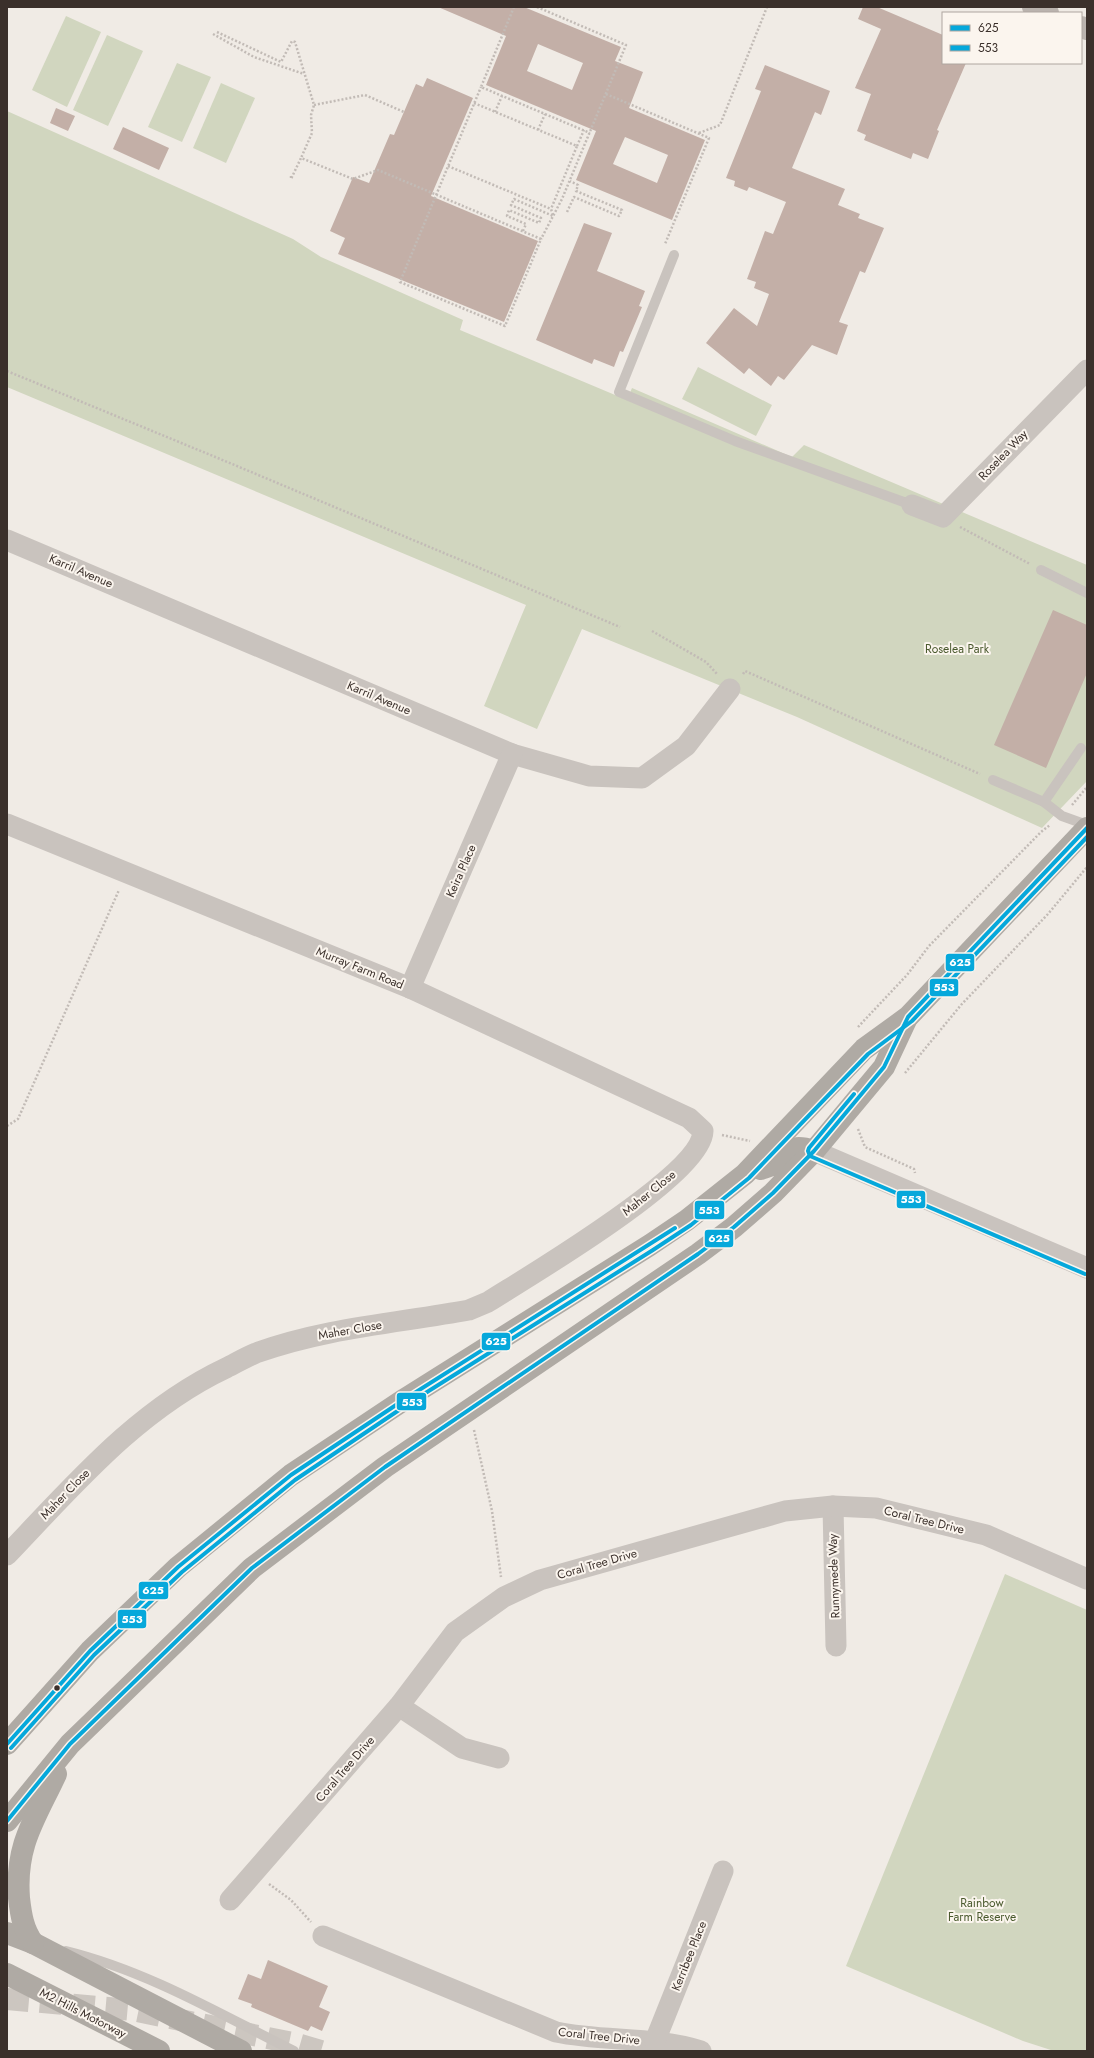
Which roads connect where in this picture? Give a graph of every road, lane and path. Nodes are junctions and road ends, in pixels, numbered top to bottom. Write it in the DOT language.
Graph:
graph roads {
  1 [pos="514,7"];
  2 [pos="537,7"];
  3 [pos="767,7"];
  4 [pos="1034,7"];
  5 [pos="1046,12"];
  6 [pos="217,32"];
  7 [pos="213,34"];
  8 [pos="304,74"];
  9 [pos="481,87"];
  10 [pos="606,94"];
  11 [pos="502,96"];
  12 [pos="474,103"];
  13 [pos="314,105"];
  14 [pos="404,112"];
  15 [pos="495,112"];
  16 [pos="545,114"];
  17 [pos="538,130"];
  18 [pos="584,130"];
  19 [pos="590,133"];
  20 [pos="699,133"];
  21 [pos="577,146"];
  22 [pos="301,158"];
  23 [pos="448,166"];
  24 [pos="291,176"];
  25 [pos="570,182"];
  26 [pos="436,195"];
  27 [pos="551,209"];
  28 [pos="568,212"];
  29 [pos="553,216"];
  30 [pos="523,231"];
  31 [pos="541,239"];
  32 [pos="674,255"];
  33 [pos="1087,370"];
  34 [pos="7,371"];
  35 [pos="912,505"];
  36 [pos="943,517"];
  37 [pos="7,540"];
  38 [pos="1041,570"];
  39 [pos="1087,593"];
  40 [pos="620,627"];
  41 [pos="652,632"];
  42 [pos="730,689"];
  43 [pos="1081,748"];
  44 [pos="512,754"];
  45 [pos="993,780"];
  46 [pos="1087,788"];
  47 [pos="1044,802"];
  48 [pos="1062,816"];
  49 [pos="7,824"];
  50 [pos="1087,825"];
  51 [pos="1087,828"];
  52 [pos="1087,867"];
  53 [pos="126,874"];
  54 [pos="410,988"];
  55 [pos="908,1017"];
  56 [pos="853,1032"];
  57 [pos="902,1076"];
  58 [pos="863,1123"];
  59 [pos="7,1126"];
  60 [pos="703,1131"];
  61 [pos="756,1142"];
  62 [pos="814,1152"];
  63 [pos="744,1174"];
  64 [pos="920,1197"];
  65 [pos="1087,1268"];
  66 [pos="474,1430"];
  67 [pos="833,1506"];
  68 [pos="7,1555"];
  69 [pos="1087,1579"];
  70 [pos="504,1597"];
  71 [pos="836,1646"];
  72 [pos="399,1706"];
  73 [pos="7,1744"];
  74 [pos="70,1744"];
  75 [pos="499,1758"];
  76 [pos="7,1821"];
  77 [pos="723,1871"];
  78 [pos="254,1872"];
  79 [pos="230,1900"];
  80 [pos="7,1933"];
  81 [pos="323,1936"];
  82 [pos="33,1943"];
  83 [pos="7,1974"];
  84 [pos="655,2041"];
  85 [pos="159,2051"];
  86 [pos="241,2051"];
  87 [pos="294,2051"];
  88 [pos="701,2051"];
  1 -- 9 [label="path"];
  2 -- 10 [label="path"];
  3 -- 20 [label="path"];
  4 -- 5 [label="street"];
  6 -- 8 [label="path"];
  7 -- 8 [label="path"];
  8 -- 13 [label="path"];
  9 -- 11 [label="path"];
  9 -- 12 [label="path"];
  10 -- 19 [label="path"];
  10 -- 20 [label="path"];
  11 -- 15 [label="path"];
  11 -- 16 [label="path"];
  12 -- 15 [label="path"];
  12 -- 23 [label="path"];
  13 -- 14 [label="path"];
  13 -- 22 [label="path"];
  15 -- 17 [label="path"];
  16 -- 17 [label="path"];
  16 -- 18 [label="path"];
  17 -- 21 [label="path"];
  18 -- 19 [label="path"];
  18 -- 21 [label="path"];
  19 -- 25 [label="path"];
  20 -- 32 [label="path"];
  21 -- 27 [label="path"];
  22 -- 24 [label="path"];
  22 -- 26 [label="path"];
  23 -- 26 [label="path"];
  23 -- 27 [label="path"];
  25 -- 28 [label="path"];
  25 -- 29 [label="path"];
  26 -- 30 [label="path"];
  26 -- 31 [label="path"];
  27 -- 29 [label="path"];
  29 -- 30 [label="path"];
  29 -- 31 [label="path"];
  30 -- 31 [label="path"];
  32 -- 35 [label="lane"];
  33 -- 36 [label="street, Roselea Way"];
  34 -- 40 [label="path"];
  35 -- 36 [label="street"];
  36 -- 38 [label="path"];
  37 -- 44 [label="street, Karril Avenue"];
  38 -- 39 [label="lane"];
  41 -- 42 [label="path"];
  42 -- 44 [label="street, Karril Avenue"];
  42 -- 45 [label="path"];
  43 -- 47 [label="lane"];
  44 -- 54 [label="street, Keira Place"];
  45 -- 47 [label="lane"];
  46 -- 48 [label="path"];
  47 -- 48 [label="lane"];
  48 -- 50 [label="lane"];
  48 -- 56 [label="path"];
  49 -- 53 [label="street, Murray Farm Road"];
  51 -- 55 [label="highway"];
  52 -- 57 [label="path"];
  53 -- 54 [label="street, Murray Farm Road"];
  53 -- 59 [label="path"];
  54 -- 60 [label="street, Murray Farm Road"];
  55 -- 62 [label="highway"];
  55 -- 63 [label="highway"];
  58 -- 64 [label="path"];
  60 -- 61 [label="path"];
  60 -- 68 [label="street, Maher Close"];
  62 -- 63 [label="highway"];
  62 -- 64 [label="street"];
  62 -- 74 [label="highway"];
  63 -- 73 [label="highway"];
  64 -- 65 [label="street"];
  66 -- 70 [label="path"];
  67 -- 69 [label="street, Coral Tree Drive"];
  67 -- 70 [label="street, Coral Tree Drive"];
  67 -- 71 [label="street, Runnymede Way"];
  70 -- 72 [label="street, Coral Tree Drive"];
  72 -- 75 [label="street"];
  72 -- 78 [label="street, Coral Tree Drive"];
  74 -- 76 [label="highway"];
  74 -- 82 [label="highway"];
  77 -- 84 [label="street, Kerribee Place"];
  78 -- 79 [label="street, Coral Tree Drive"];
  78 -- 81 [label="path"];
  80 -- 82 [label="highway"];
  81 -- 84 [label="street, Coral Tree Drive"];
  82 -- 86 [label="highway"];
  82 -- 87 [label="lane"];
  83 -- 85 [label="highway, M2 Hills Motorway"];
  84 -- 88 [label="street, Coral Tree Drive"];
}
